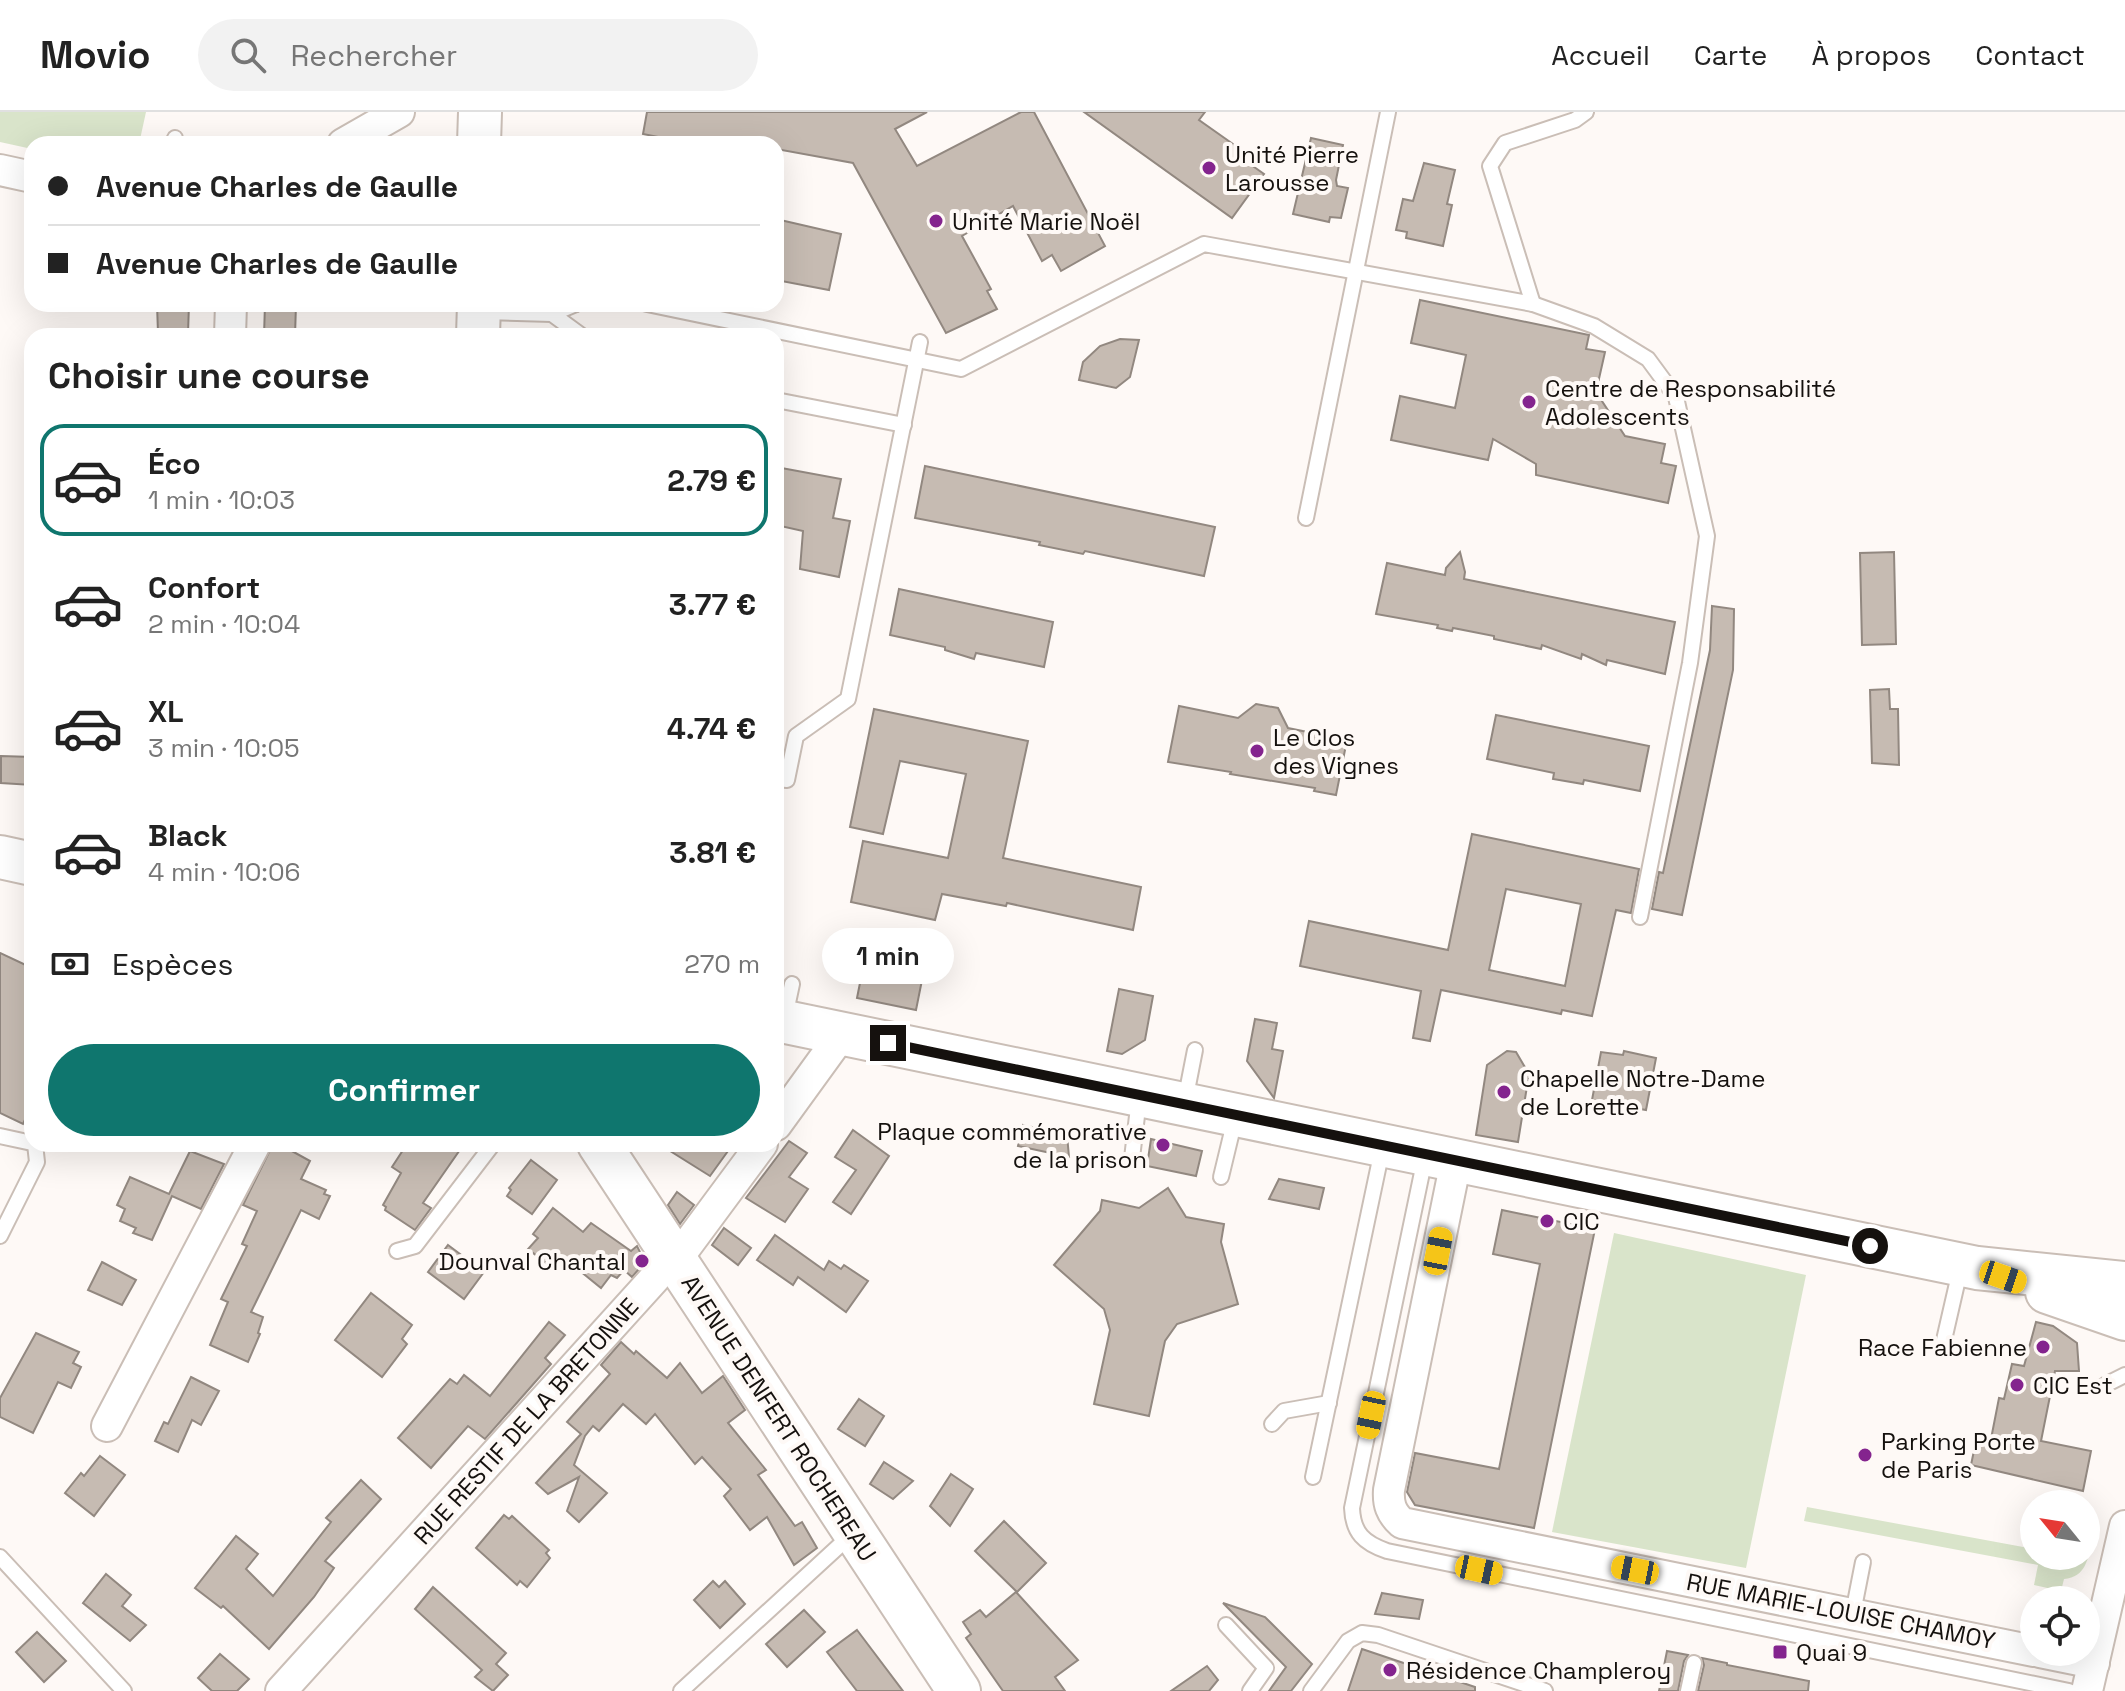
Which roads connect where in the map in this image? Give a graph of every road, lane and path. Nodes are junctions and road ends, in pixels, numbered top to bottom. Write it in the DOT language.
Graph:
graph roads {
  1 [pos="399,112"];
  2 [pos="480,112"];
  3 [pos="1388,112"];
  4 [pos="1586,112"];
  5 [pos="357,136"];
  6 [pos="479,136"];
  7 [pos="0,170"];
  8 [pos="24,175"];
  9 [pos="1356,272"];
  10 [pos="1533,304"];
  11 [pos="557,312"];
  12 [pos="686,312"];
  13 [pos="552,314"];
  14 [pos="479,317"];
  15 [pos="571,328"];
  16 [pos="763,328"];
  17 [pos="784,332"];
  18 [pos="920,342"];
  19 [pos="917,360"];
  20 [pos="784,402"];
  21 [pos="904,425"];
  22 [pos="1306,518"];
  23 [pos="784,780"];
  24 [pos="0,857"];
  25 [pos="24,862"];
  26 [pos="1640,917"];
  27 [pos="784,1009"];
  28 [pos="842,1034"];
  29 [pos="1195,1050"];
  30 [pos="1139,1095"];
  31 [pos="1184,1104"];
  32 [pos="784,1109"];
  33 [pos="1236,1115"];
  34 [pos="0,1136"];
  35 [pos="24,1142"];
  36 [pos="1383,1145"];
  37 [pos="35,1152"];
  38 [pos="251,1152"];
  39 [pos="487,1152"];
  40 [pos="604,1152"];
  41 [pos="756,1152"];
  42 [pos="1132,1158"];
  43 [pos="1451,1160"];
  44 [pos="1221,1177"];
  45 [pos="0,1236"];
  46 [pos="397,1251"];
  47 [pos="673,1258"];
  48 [pos="1969,1266"];
  49 [pos="2125,1283"];
  50 [pos="2125,1319"];
  51 [pos="1944,1340"];
  52 [pos="2125,1375"];
  53 [pos="2105,1385"];
  54 [pos="1329,1403"];
  55 [pos="1272,1424"];
  56 [pos="107,1426"];
  57 [pos="1313,1477"];
  58 [pos="2125,1526"];
  59 [pos="854,1532"];
  60 [pos="0,1557"];
  61 [pos="1863,1562"];
  62 [pos="1853,1613"];
  63 [pos="1226,1625"];
  64 [pos="2020,1648"];
  65 [pos="1694,1663"];
  66 [pos="2068,1666"];
  67 [pos="2090,1677"];
  68 [pos="124,1691"];
  69 [pos="281,1691"];
  70 [pos="681,1691"];
  71 [pos="959,1691"];
  72 [pos="1250,1691"];
  73 [pos="1311,1691"];
  74 [pos="1545,1691"];
  75 [pos="1688,1691"];
  76 [pos="2069,1691"];
  1 -- 5 [label="street"];
  2 -- 6 [label="main road"];
  3 -- 9 [label="lane"];
  4 -- 10 [label="lane"];
  7 -- 8 [label="street"];
  9 -- 10 [label="lane"];
  9 -- 19 [label="lane"];
  9 -- 22 [label="lane"];
  10 -- 26 [label="lane"];
  11 -- 13 [label="lane"];
  12 -- 16 [label="lane"];
  13 -- 14 [label="lane"];
  13 -- 15 [label="lane"];
  17 -- 19 [label="lane"];
  18 -- 19 [label="lane"];
  19 -- 21 [label="lane"];
  20 -- 21 [label="lane"];
  21 -- 23 [label="lane"];
  24 -- 25 [label="main road"];
  27 -- 28 [label="main road"];
  28 -- 30 [label="main road"];
  28 -- 32 [label="street"];
  29 -- 31 [label="lane"];
  30 -- 31 [label="main road"];
  30 -- 42 [label="lane"];
  31 -- 33 [label="main road"];
  33 -- 36 [label="main road"];
  33 -- 44 [label="lane"];
  34 -- 35 [label="lane"];
  36 -- 43 [label="main road"];
  36 -- 54 [label="lane"];
  37 -- 45 [label="lane"];
  38 -- 56 [label="street"];
  39 -- 46 [label="lane"];
  40 -- 47 [label="main road, AVENUE DENFERT ROCHEREAU"];
  41 -- 47 [label="street, RUE RESTIF DE LA BRETONNE"];
  43 -- 48 [label="main road"];
  43 -- 62 [label="street, RUE MARIE-LOUISE CHAMOY"];
  43 -- 76 [label="lane"];
  47 -- 59 [label="main road, AVENUE DENFERT ROCHEREAU"];
  47 -- 69 [label="street, RUE RESTIF DE LA BRETONNE"];
  48 -- 49 [label="main road"];
  48 -- 50 [label="main road"];
  48 -- 51 [label="lane"];
  52 -- 53 [label="lane"];
  54 -- 55 [label="lane"];
  54 -- 57 [label="lane"];
  58 -- 67 [label="street"];
  59 -- 70 [label="lane"];
  59 -- 71 [label="main road, AVENUE DENFERT ROCHEREAU"];
  60 -- 68 [label="lane"];
  61 -- 62 [label="lane"];
  62 -- 64 [label="street, RUE MARIE-LOUISE CHAMOY"];
  63 -- 72 [label="lane"];
  65 -- 75 [label="lane"];
  66 -- 67 [label="street"];
  73 -- 74 [label="lane"];
}
